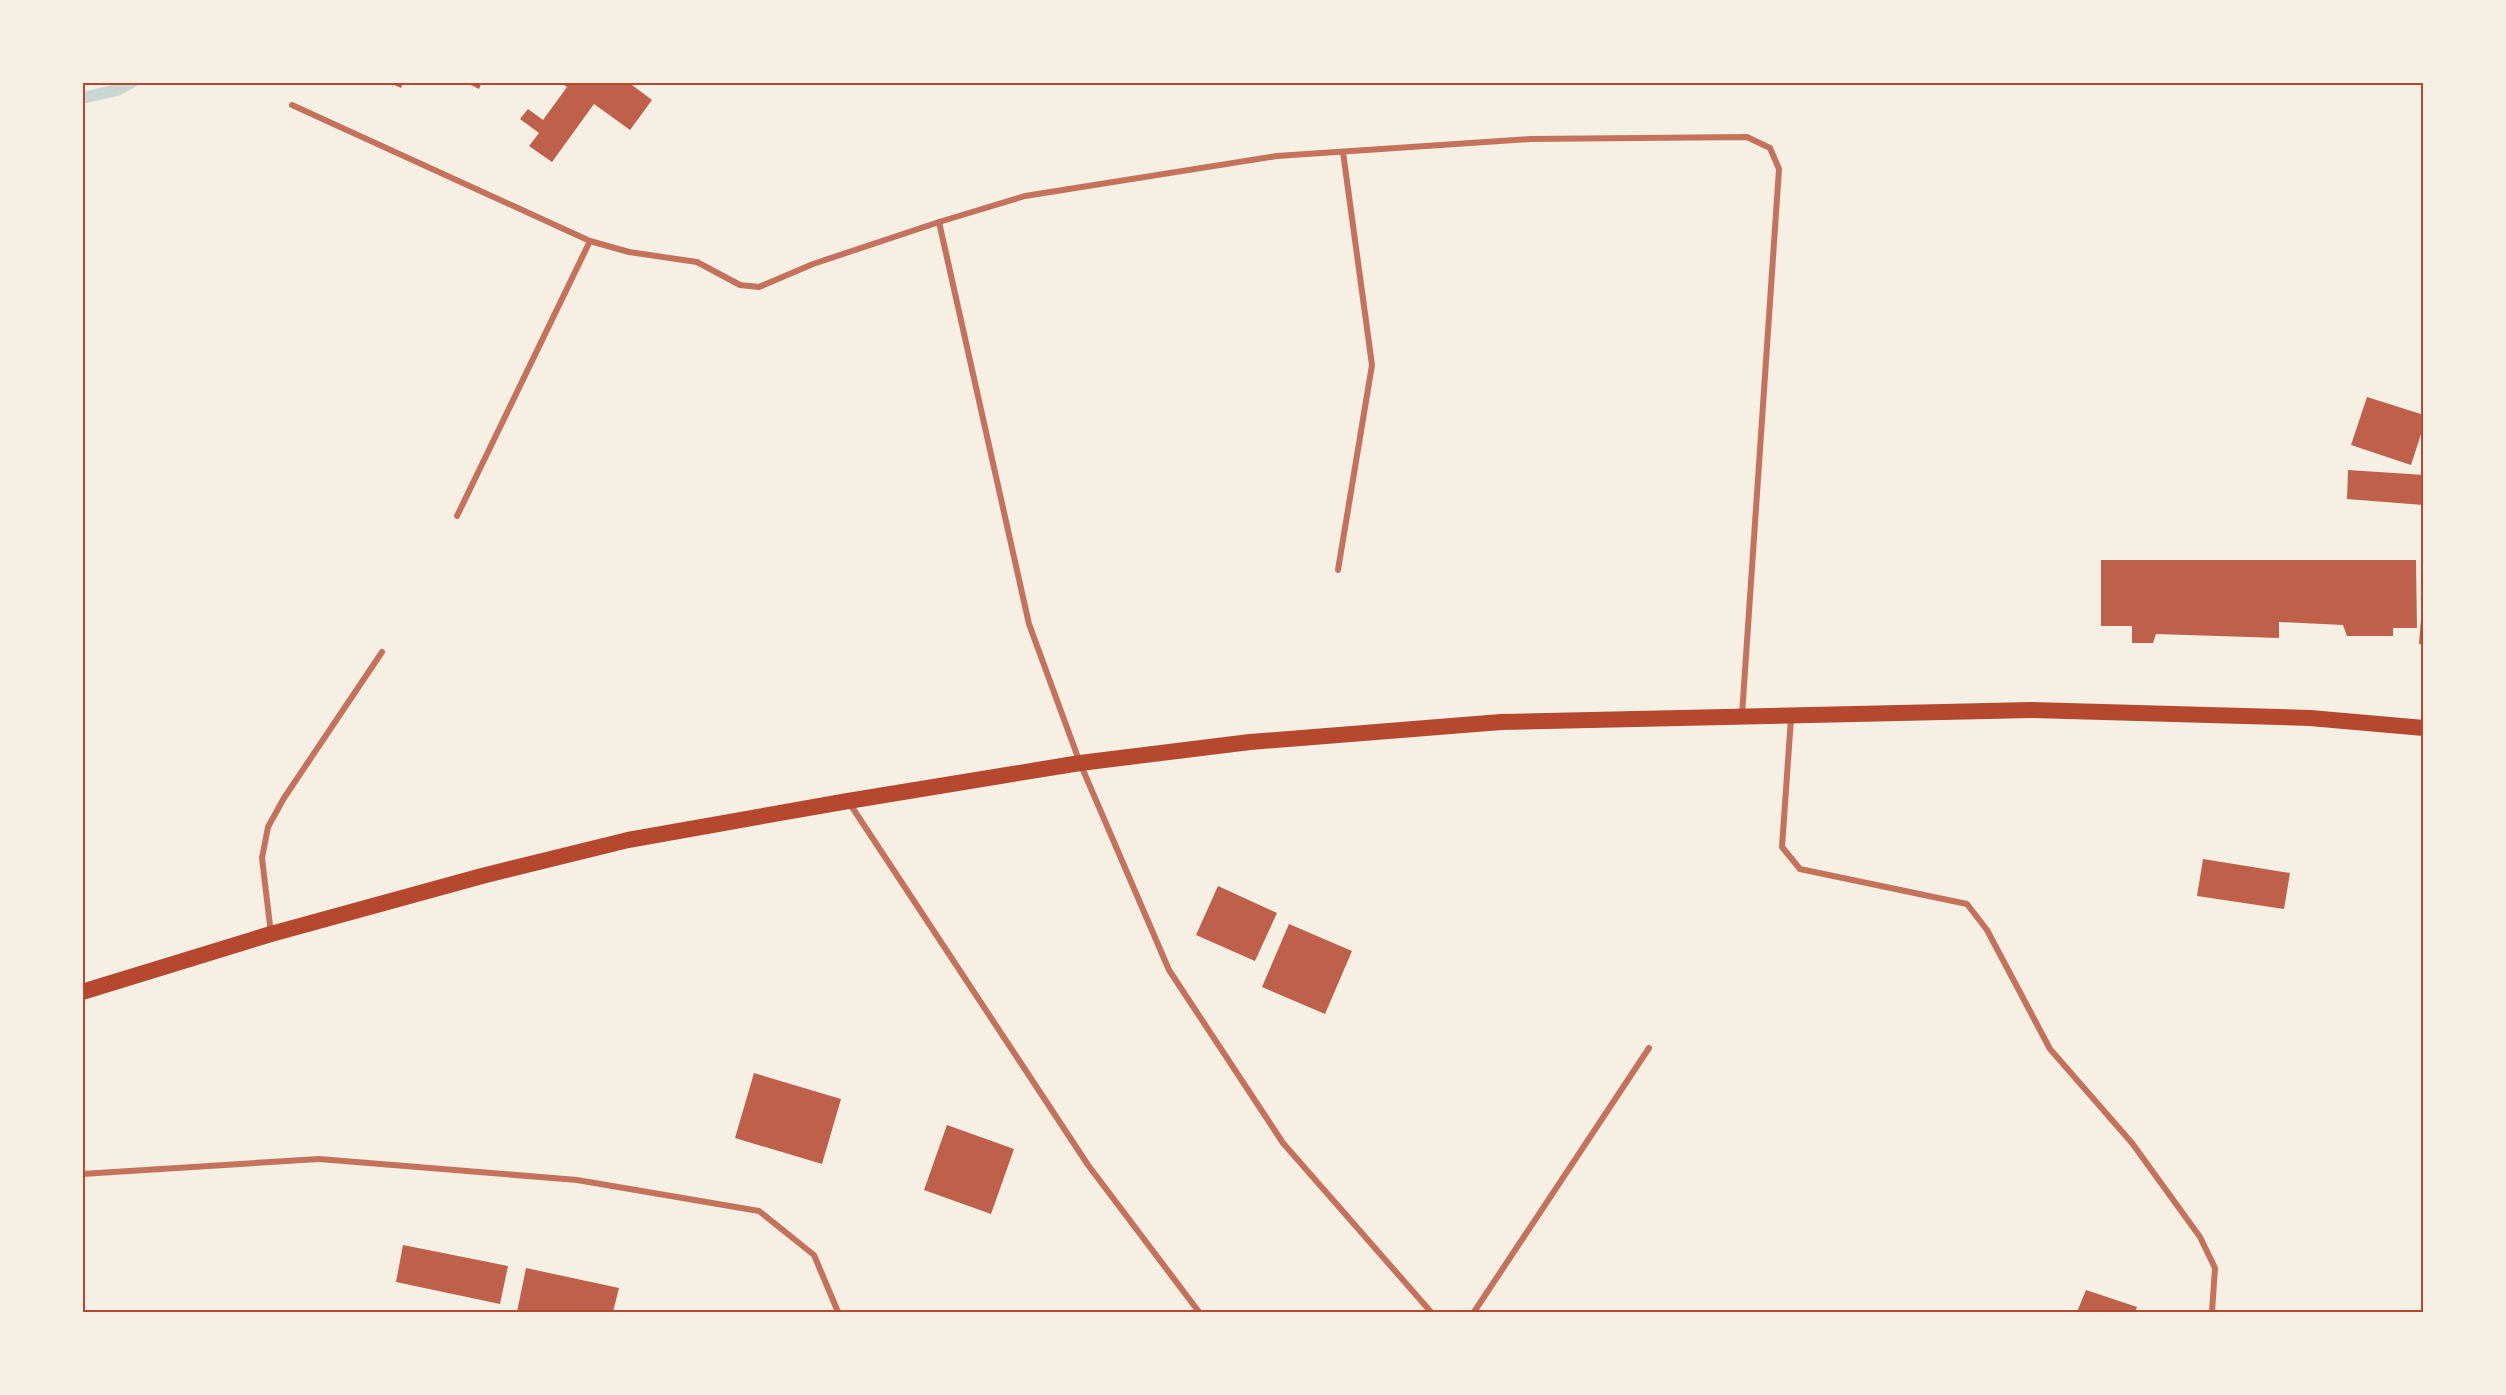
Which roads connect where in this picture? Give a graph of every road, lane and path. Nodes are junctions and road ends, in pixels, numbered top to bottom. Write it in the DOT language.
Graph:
graph roads {
  1 [pos="292,105"];
  2 [pos="1344,152"];
  3 [pos="939,222"];
  4 [pos="590,241"];
  5 [pos="457,516"];
  6 [pos="1338,570"];
  7 [pos="382,652"];
  8 [pos="1791,714"];
  9 [pos="1742,716"];
  10 [pos="2424,728"];
  11 [pos="1080,763"];
  12 [pos="848,801"];
  13 [pos="271,934"];
  14 [pos="82,992"];
  15 [pos="1649,1048"];
  16 [pos="82,1174"];
  17 [pos="838,1312"];
  18 [pos="1199,1312"];
  19 [pos="1431,1312"];
  20 [pos="1474,1312"];
  21 [pos="2212,1312"];
  1 -- 4 [label="street"];
  2 -- 3 [label="street"];
  2 -- 6 [label="street"];
  2 -- 9 [label="street"];
  3 -- 4 [label="street"];
  3 -- 11 [label="street"];
  4 -- 5 [label="street"];
  7 -- 13 [label="street"];
  8 -- 9 [label="highway"];
  8 -- 10 [label="highway"];
  8 -- 21 [label="street"];
  9 -- 11 [label="highway"];
  11 -- 12 [label="highway"];
  11 -- 19 [label="street"];
  12 -- 13 [label="highway"];
  12 -- 18 [label="street"];
  13 -- 14 [label="highway"];
  15 -- 20 [label="street"];
  16 -- 17 [label="street"];
}
